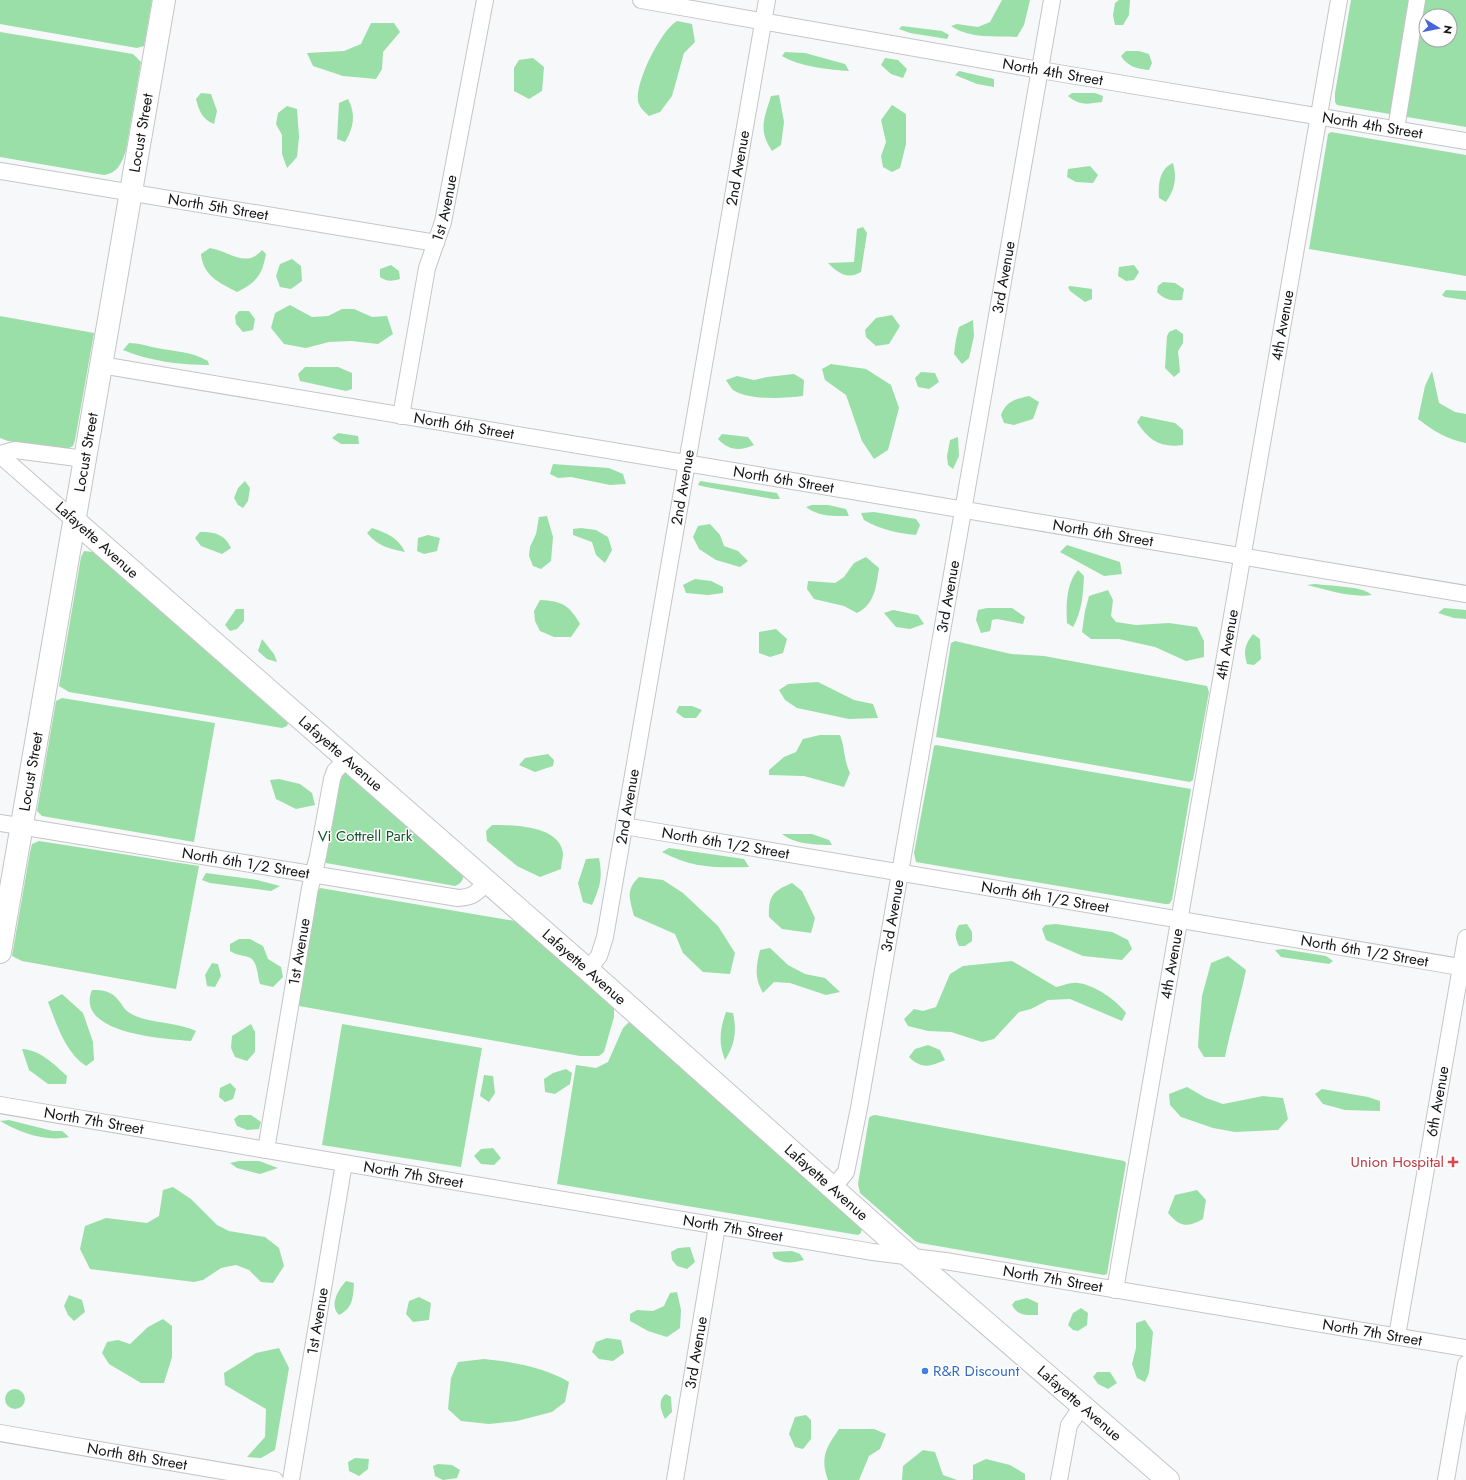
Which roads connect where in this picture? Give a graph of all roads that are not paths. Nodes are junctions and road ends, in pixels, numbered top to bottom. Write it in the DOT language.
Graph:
graph roads {
  1 [pos="164,0"];
  2 [pos="485,0"];
  3 [pos="641,0"];
  4 [pos="767,0"];
  5 [pos="1052,0"];
  6 [pos="1339,0"];
  7 [pos="1417,0"];
  8 [pos="763,22"];
  9 [pos="1040,70"];
  10 [pos="1319,116"];
  11 [pos="1396,130"];
  12 [pos="1466,141"];
  13 [pos="0,171"];
  14 [pos="131,192"];
  15 [pos="436,244"];
  16 [pos="101,365"];
  17 [pos="401,416"];
  18 [pos="0,454"];
  19 [pos="85,459"];
  20 [pos="686,464"];
  21 [pos="963,509"];
  22 [pos="75,521"];
  23 [pos="1242,556"];
  24 [pos="1466,594"];
  25 [pos="347,759"];
  26 [pos="0,823"];
  27 [pos="22,826"];
  28 [pos="624,826"];
  29 [pos="900,872"];
  30 [pos="313,875"];
  31 [pos="487,882"];
  32 [pos="1180,920"];
  33 [pos="1466,938"];
  34 [pos="0,952"];
  35 [pos="1463,968"];
  36 [pos="588,970"];
  37 [pos="0,1105"];
  38 [pos="266,1150"];
  39 [pos="344,1163"];
  40 [pos="833,1188"];
  41 [pos="717,1226"];
  42 [pos="909,1256"];
  43 [pos="1115,1290"];
  44 [pos="1397,1336"];
  45 [pos="1466,1348"];
  46 [pos="1466,1364"];
  47 [pos="1082,1406"];
  48 [pos="0,1433"];
  49 [pos="275,1480"];
  50 [pos="291,1480"];
  51 [pos="675,1480"];
  52 [pos="1059,1480"];
  53 [pos="1168,1480"];
  54 [pos="1446,1480"];
  1 -- 14 [label="street, Locust Street"];
  2 -- 15 [label="street, 1st Avenue"];
  3 -- 8 [label="street, North 4th Street"];
  4 -- 8 [label="street, 2nd Avenue"];
  5 -- 9 [label="street, 3rd Avenue"];
  6 -- 10 [label="street, 4th Avenue"];
  7 -- 11 [label="street"];
  8 -- 9 [label="street, North 4th Street"];
  8 -- 20 [label="street, 2nd Avenue"];
  9 -- 10 [label="street, North 4th Street"];
  9 -- 21 [label="street, 3rd Avenue"];
  10 -- 11 [label="street, North 4th Street"];
  10 -- 23 [label="street, 4th Avenue"];
  11 -- 12 [label="street, North 4th Street"];
  13 -- 14 [label="street, North 5th Street"];
  14 -- 15 [label="street, North 5th Street"];
  14 -- 16 [label="street, Locust Street"];
  15 -- 17 [label="street, 1st Avenue"];
  16 -- 17 [label="street, North 6th Street"];
  16 -- 19 [label="street, Locust Street"];
  17 -- 20 [label="street, North 6th Street"];
  18 -- 19 [label="street"];
  18 -- 22 [label="street, Lafayette Avenue"];
  19 -- 22 [label="street, Locust Street"];
  20 -- 21 [label="street, North 6th Street"];
  20 -- 28 [label="street, 2nd Avenue"];
  21 -- 23 [label="street, North 6th Street"];
  21 -- 29 [label="street, 3rd Avenue"];
  22 -- 25 [label="street, Lafayette Avenue"];
  22 -- 27 [label="street, Locust Street"];
  23 -- 24 [label="street, North 6th Street"];
  23 -- 32 [label="street, 4th Avenue"];
  25 -- 30 [label="street, 1st Avenue"];
  25 -- 31 [label="street, Lafayette Avenue"];
  26 -- 27 [label="street, North 6th 1/2 Street"];
  27 -- 30 [label="street, North 6th 1/2 Street"];
  27 -- 34 [label="street, Locust Street"];
  28 -- 29 [label="street, North 6th 1/2 Street"];
  28 -- 36 [label="street, 2nd Avenue"];
  29 -- 32 [label="street, North 6th 1/2 Street"];
  29 -- 40 [label="street, 3rd Avenue"];
  30 -- 31 [label="street, North 6th 1/2 Street"];
  30 -- 38 [label="street, 1st Avenue"];
  31 -- 36 [label="street, Lafayette Avenue"];
  32 -- 35 [label="street, North 6th 1/2 Street"];
  32 -- 43 [label="street, 4th Avenue"];
  33 -- 35 [label="street, 6th Avenue"];
  35 -- 44 [label="street, 6th Avenue"];
  36 -- 40 [label="street, Lafayette Avenue"];
  37 -- 38 [label="street, North 7th Street"];
  38 -- 39 [label="street, North 7th Street"];
  39 -- 41 [label="street, North 7th Street"];
  39 -- 50 [label="street, 1st Avenue"];
  40 -- 42 [label="street, Lafayette Avenue"];
  41 -- 42 [label="street, North 7th Street"];
  41 -- 51 [label="street, 3rd Avenue"];
  42 -- 43 [label="street, North 7th Street"];
  42 -- 47 [label="street, Lafayette Avenue"];
  43 -- 44 [label="street, North 7th Street"];
  44 -- 45 [label="street, North 7th Street"];
  46 -- 54 [label="street"];
  47 -- 52 [label="street"];
  47 -- 53 [label="street, Lafayette Avenue"];
  48 -- 49 [label="street, North 8th Street"];
}
